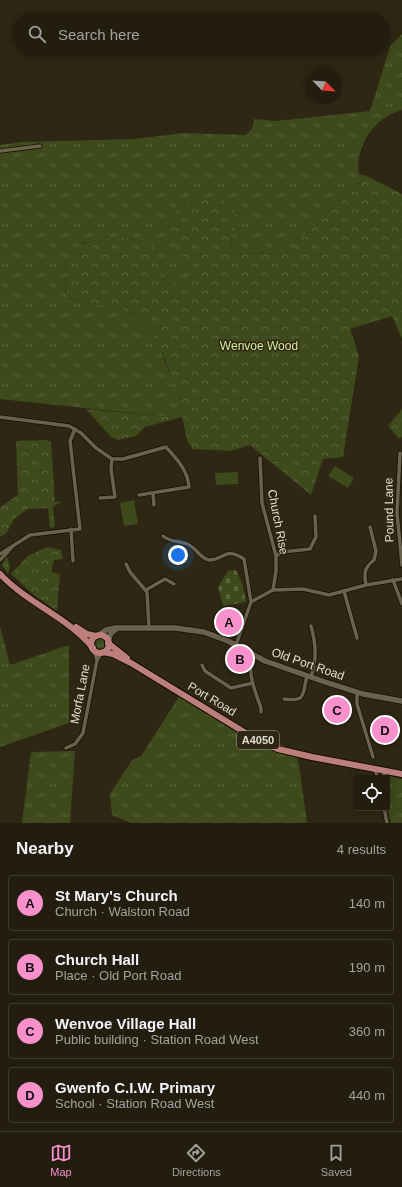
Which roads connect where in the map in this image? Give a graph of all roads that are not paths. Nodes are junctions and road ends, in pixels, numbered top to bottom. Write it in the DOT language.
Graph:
graph roads {
  1 [pos="40,146"];
  2 [pos="0,151"];
  3 [pos="0,418"];
  4 [pos="75,429"];
  5 [pos="400,453"];
  6 [pos="260,458"];
  7 [pos="112,459"];
  8 [pos="152,493"];
  9 [pos="139,495"];
  10 [pos="100,498"];
  11 [pos="154,505"];
  12 [pos="315,516"];
  13 [pos="370,527"];
  14 [pos="71,529"];
  15 [pos="163,536"];
  16 [pos="12,547"];
  17 [pos="0,554"];
  18 [pos="276,556"];
  19 [pos="0,560"];
  20 [pos="73,561"];
  21 [pos="126,564"];
  22 [pos="402,565"];
  23 [pos="0,574"];
  24 [pos="402,579"];
  25 [pos="393,580"];
  26 [pos="174,584"];
  27 [pos="366,585"];
  28 [pos="146,590"];
  29 [pos="273,590"];
  30 [pos="344,591"];
  31 [pos="251,602"];
  32 [pos="402,604"];
  33 [pos="65,623"];
  34 [pos="311,626"];
  35 [pos="149,628"];
  36 [pos="116,629"];
  37 [pos="98,636"];
  38 [pos="357,638"];
  39 [pos="108,642"];
  40 [pos="236,645"];
  41 [pos="93,649"];
  42 [pos="103,652"];
  43 [pos="254,655"];
  44 [pos="97,660"];
  45 [pos="131,662"];
  46 [pos="202,665"];
  47 [pos="309,676"];
  48 [pos="253,682"];
  49 [pos="357,692"];
  50 [pos="284,699"];
  51 [pos="402,701"];
  52 [pos="260,712"];
  53 [pos="66,748"];
  54 [pos="373,757"];
  55 [pos="375,769"];
  56 [pos="387,771"];
  57 [pos="402,774"];
  58 [pos="378,775"];
  59 [pos="382,775"];
  60 [pos="385,811"];
  61 [pos="387,823"];
  1 -- 2 [label="street"];
  3 -- 4 [label="street"];
  4 -- 7 [label="street"];
  4 -- 14 [label="street"];
  5 -- 22 [label="street, Pound Lane"];
  6 -- 18 [label="street, Church Rise"];
  7 -- 8 [label="street"];
  7 -- 10 [label="street"];
  8 -- 9 [label="street"];
  8 -- 11 [label="street"];
  12 -- 18 [label="street"];
  13 -- 27 [label="street"];
  14 -- 16 [label="street"];
  14 -- 20 [label="street"];
  15 -- 31 [label="street"];
  16 -- 17 [label="street"];
  16 -- 19 [label="street"];
  18 -- 29 [label="street, Church Rise"];
  21 -- 28 [label="street"];
  23 -- 33 [label="main road, Port Road / A4050"];
  24 -- 25 [label="street"];
  25 -- 27 [label="street"];
  25 -- 32 [label="street"];
  26 -- 28 [label="street"];
  27 -- 30 [label="street"];
  28 -- 35 [label="street"];
  29 -- 30 [label="street"];
  29 -- 31 [label="street"];
  30 -- 38 [label="street"];
  31 -- 40 [label="street"];
  33 -- 37 [label="main road, Port Road / A4050"];
  33 -- 41 [label="main road, Port Road / A4050"];
  34 -- 47 [label="street"];
  35 -- 36 [label="street, Old Port Road"];
  35 -- 40 [label="street, Old Port Road"];
  36 -- 37 [label="street, Old Port Road"];
  36 -- 39 [label="street"];
  37 -- 39 [label="main road, Port Road / A4050"];
  37 -- 41 [label="main road"];
  39 -- 42 [label="main road"];
  39 -- 45 [label="main road, Port Road / A4050"];
  40 -- 43 [label="street, Old Port Road"];
  41 -- 42 [label="main road, Port Road / A4050"];
  41 -- 44 [label="street, Morfa Lane"];
  42 -- 44 [label="street, Morfa Lane"];
  42 -- 45 [label="main road, Port Road / A4050"];
  43 -- 47 [label="street, Old Port Road"];
  43 -- 48 [label="street"];
  44 -- 53 [label="street, Morfa Lane"];
  45 -- 55 [label="main road, Port Road / A4050"];
  46 -- 48 [label="street"];
  47 -- 49 [label="street, Old Port Road"];
  47 -- 50 [label="street"];
  48 -- 52 [label="street"];
  49 -- 51 [label="street, Old Port Road"];
  49 -- 54 [label="street"];
  55 -- 56 [label="main road, Port Road / A4050"];
  55 -- 58 [label="street"];
  56 -- 57 [label="main road, Port Road / A4050"];
  56 -- 59 [label="street"];
  60 -- 61 [label="street"];
}
